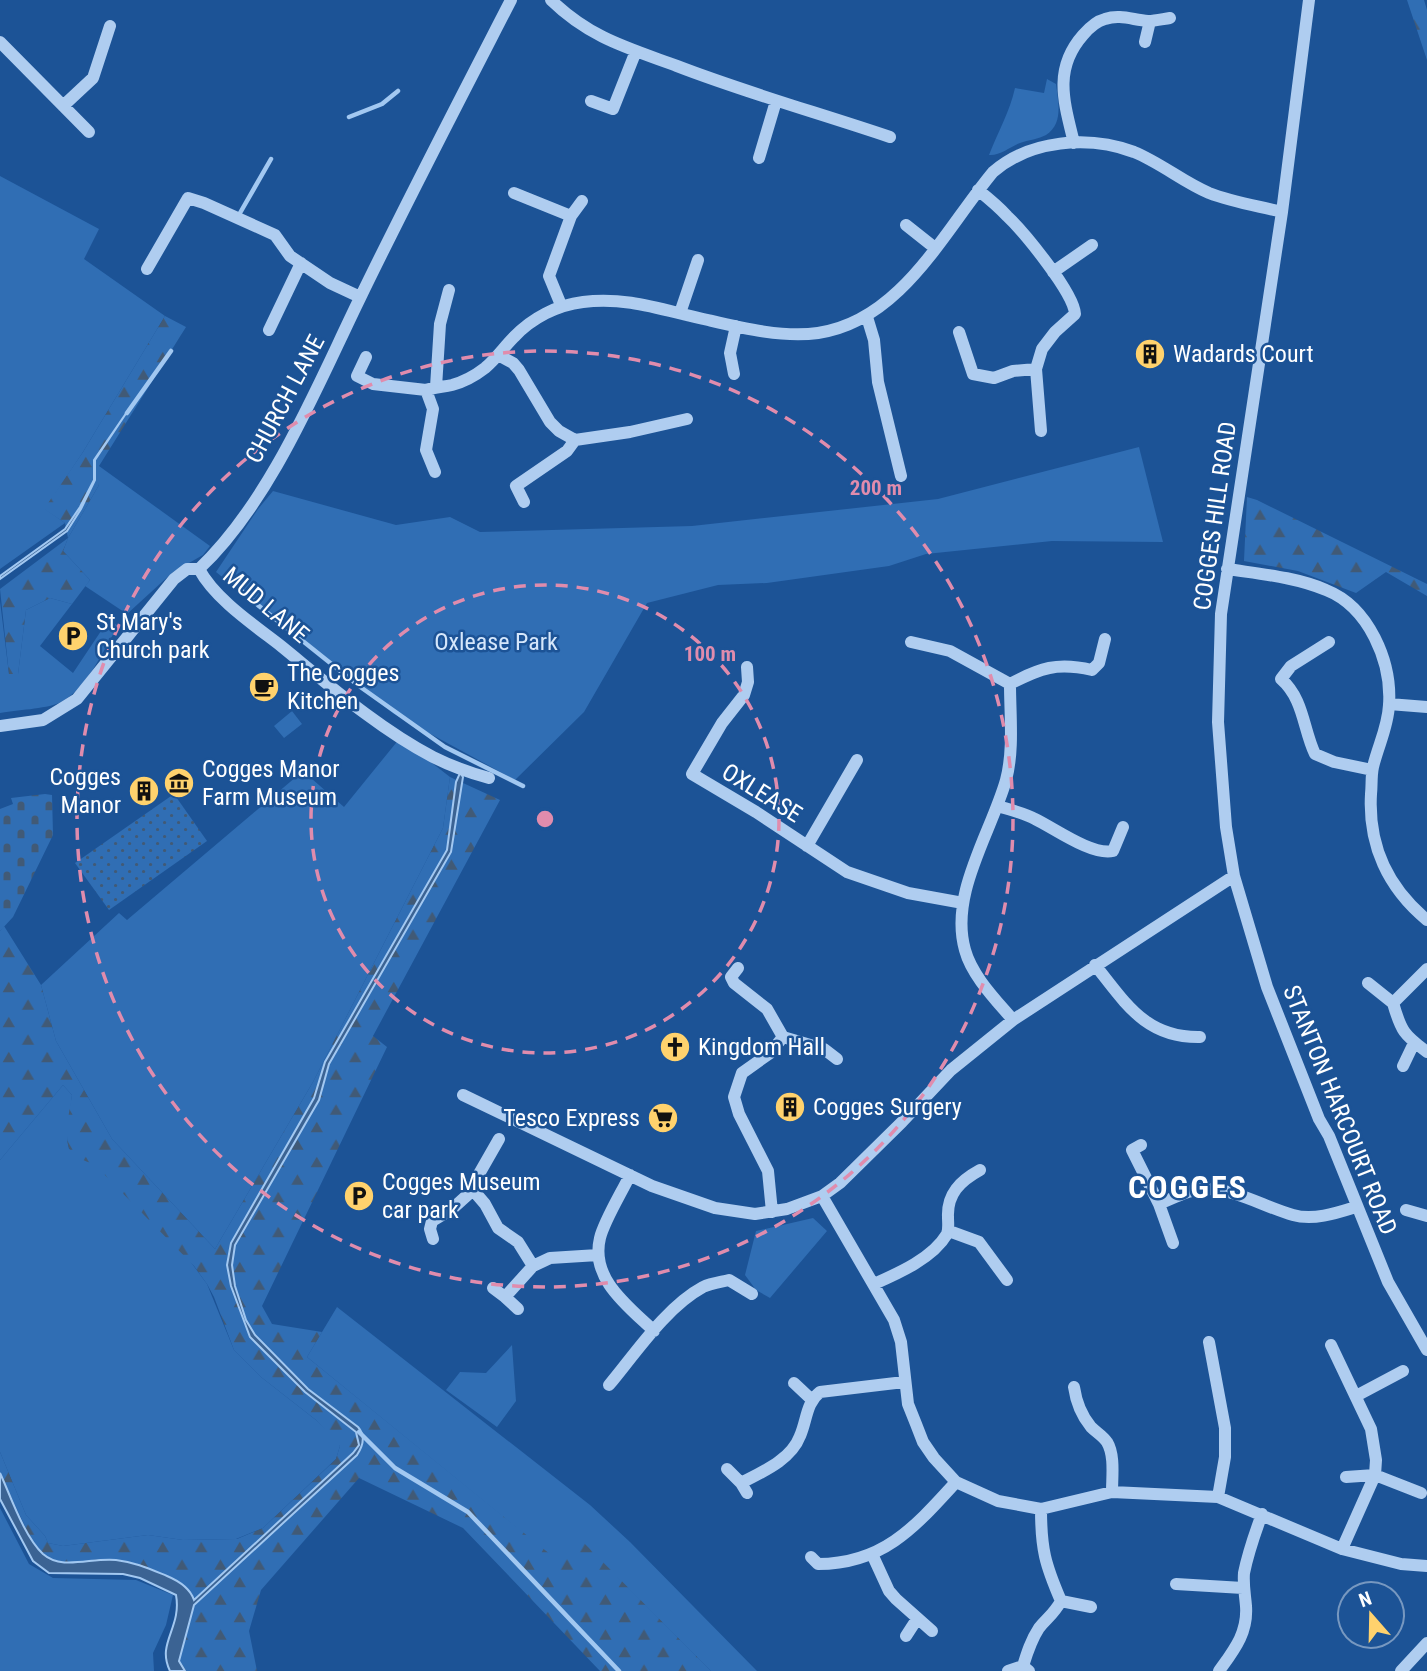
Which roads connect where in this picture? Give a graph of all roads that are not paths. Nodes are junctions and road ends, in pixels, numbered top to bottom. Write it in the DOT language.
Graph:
graph roads {
  1 [pos="511,0"];
  2 [pos="551,0"];
  3 [pos="1309,0"];
  4 [pos="1170,18"];
  5 [pos="1150,21"];
  6 [pos="110,26"];
  7 [pos="0,42"];
  8 [pos="1145,42"];
  9 [pos="635,51"];
  10 [pos="591,101"];
  11 [pos="776,101"];
  12 [pos="63,106"];
  13 [pos="89,132"];
  14 [pos="890,137"];
  15 [pos="1074,143"];
  16 [pos="759,158"];
  17 [pos="978,190"];
  18 [pos="514,192"];
  19 [pos="582,201"];
  20 [pos="1282,212"];
  21 [pos="571,216"];
  22 [pos="906,225"];
  23 [pos="1093,245"];
  24 [pos="935,247"];
  25 [pos="698,260"];
  26 [pos="301,263"];
  27 [pos="147,269"];
  28 [pos="1053,272"];
  29 [pos="449,290"];
  30 [pos="360,297"];
  31 [pos="561,305"];
  32 [pos="680,313"];
  33 [pos="867,317"];
  34 [pos="736,326"];
  35 [pos="269,330"];
  36 [pos="959,332"];
  37 [pos="498,355"];
  38 [pos="366,357"];
  39 [pos="1036,369"];
  40 [pos="734,374"];
  41 [pos="431,388"];
  42 [pos="687,419"];
  43 [pos="1041,431"];
  44 [pos="575,440"];
  45 [pos="435,472"];
  46 [pos="901,476"];
  47 [pos="523,502"];
  48 [pos="199,569"];
  49 [pos="1227,569"];
  50 [pos="1105,639"];
  51 [pos="911,642"];
  52 [pos="1329,642"];
  53 [pos="747,667"];
  54 [pos="1010,684"];
  55 [pos="1389,704"];
  56 [pos="1427,707"];
  57 [pos="0,726"];
  58 [pos="857,760"];
  59 [pos="1372,770"];
  60 [pos="489,778"];
  61 [pos="998,806"];
  62 [pos="1123,827"];
  63 [pos="807,846"];
  64 [pos="1234,876"];
  65 [pos="962,903"];
  66 [pos="1427,920"];
  67 [pos="1095,965"];
  68 [pos="738,968"];
  69 [pos="1427,969"];
  70 [pos="1368,983"];
  71 [pos="1393,1003"];
  72 [pos="1013,1020"];
  73 [pos="783,1037"];
  74 [pos="1200,1037"];
  75 [pos="1414,1043"];
  76 [pos="1427,1052"];
  77 [pos="837,1059"];
  78 [pos="1403,1066"];
  79 [pos="463,1095"];
  80 [pos="499,1139"];
  81 [pos="1141,1144"];
  82 [pos="979,1170"];
  83 [pos="630,1175"];
  84 [pos="473,1190"];
  85 [pos="822,1196"];
  86 [pos="1159,1204"];
  87 [pos="1356,1206"];
  88 [pos="1406,1210"];
  89 [pos="772,1212"];
  90 [pos="1427,1216"];
  91 [pos="949,1231"];
  92 [pos="433,1239"];
  93 [pos="1173,1243"];
  94 [pos="598,1255"];
  95 [pos="533,1266"];
  96 [pos="1007,1280"];
  97 [pos="874,1284"];
  98 [pos="493,1287"];
  99 [pos="752,1294"];
  100 [pos="505,1297"];
  101 [pos="518,1309"];
  102 [pos="654,1331"];
  103 [pos="1209,1342"];
  104 [pos="1331,1345"];
  105 [pos="1427,1350"];
  106 [pos="1403,1371"];
  107 [pos="794,1382"];
  108 [pos="904,1382"];
  109 [pos="608,1385"];
  110 [pos="1074,1387"];
  111 [pos="1356,1396"];
  112 [pos="811,1399"];
  113 [pos="727,1469"];
  114 [pos="1375,1475"];
  115 [pos="1346,1477"];
  116 [pos="956,1482"];
  117 [pos="1424,1491"];
  118 [pos="1112,1492"];
  119 [pos="1218,1497"];
  120 [pos="1427,1506"];
  121 [pos="1041,1509"];
  122 [pos="1262,1514"];
  123 [pos="1342,1549"];
  124 [pos="873,1555"];
  125 [pos="811,1557"];
  126 [pos="1427,1566"];
  127 [pos="1176,1584"];
  128 [pos="1243,1588"];
  129 [pos="1061,1601"];
  130 [pos="1091,1606"];
  131 [pos="918,1619"];
  132 [pos="932,1630"];
  133 [pos="906,1636"];
  134 [pos="1427,1643"];
  135 [pos="1026,1669"];
  136 [pos="1008,1671"];
  137 [pos="1219,1671"];
  138 [pos="1401,1671"];
  1 -- 30 [label="street, CHURCH LANE"];
  2 -- 9 [label="street"];
  3 -- 20 [label="street, COGGES HILL ROAD"];
  4 -- 5 [label="street"];
  5 -- 8 [label="street"];
  5 -- 15 [label="street"];
  6 -- 12 [label="street"];
  7 -- 12 [label="street"];
  9 -- 10 [label="street"];
  9 -- 11 [label="street"];
  11 -- 14 [label="street"];
  11 -- 16 [label="street"];
  12 -- 13 [label="street"];
  15 -- 17 [label="street"];
  15 -- 20 [label="street"];
  17 -- 24 [label="street"];
  17 -- 28 [label="street"];
  18 -- 21 [label="street"];
  19 -- 21 [label="street"];
  20 -- 49 [label="street, COGGES HILL ROAD"];
  21 -- 31 [label="street"];
  22 -- 24 [label="street"];
  23 -- 28 [label="street"];
  24 -- 33 [label="street"];
  25 -- 32 [label="street"];
  26 -- 27 [label="street"];
  26 -- 30 [label="street"];
  26 -- 35 [label="street"];
  28 -- 39 [label="street"];
  29 -- 41 [label="street"];
  30 -- 48 [label="street, CHURCH LANE"];
  31 -- 32 [label="street"];
  31 -- 37 [label="street"];
  32 -- 34 [label="street"];
  33 -- 34 [label="street"];
  33 -- 46 [label="street"];
  34 -- 40 [label="street"];
  36 -- 39 [label="street"];
  37 -- 41 [label="street"];
  37 -- 44 [label="street"];
  38 -- 41 [label="street"];
  39 -- 43 [label="street"];
  41 -- 45 [label="street"];
  42 -- 44 [label="street"];
  44 -- 47 [label="street"];
  48 -- 57 [label="street, CHURCH LANE"];
  48 -- 60 [label="street, MUD LANE"];
  49 -- 55 [label="street"];
  49 -- 64 [label="street, COGGES HILL ROAD"];
  50 -- 54 [label="street"];
  51 -- 54 [label="street"];
  52 -- 59 [label="street"];
  53 -- 63 [label="street, OXLEASE"];
  54 -- 61 [label="street"];
  55 -- 56 [label="street"];
  55 -- 59 [label="street"];
  58 -- 63 [label="street, OXLEASE"];
  59 -- 66 [label="street"];
  61 -- 62 [label="street"];
  61 -- 65 [label="street"];
  63 -- 65 [label="street, OXLEASE"];
  64 -- 67 [label="street"];
  64 -- 87 [label="street, STANTON HARCOURT ROAD"];
  65 -- 72 [label="street"];
  67 -- 72 [label="street"];
  67 -- 74 [label="street"];
  68 -- 73 [label="street"];
  69 -- 71 [label="street"];
  70 -- 71 [label="street"];
  71 -- 75 [label="street"];
  72 -- 85 [label="street"];
  73 -- 77 [label="street"];
  73 -- 89 [label="street"];
  75 -- 76 [label="street"];
  75 -- 78 [label="street"];
  79 -- 83 [label="street"];
  80 -- 84 [label="street"];
  81 -- 86 [label="street"];
  82 -- 91 [label="street"];
  83 -- 89 [label="street"];
  83 -- 94 [label="street"];
  84 -- 92 [label="street"];
  84 -- 95 [label="street"];
  85 -- 89 [label="street"];
  85 -- 97 [label="street"];
  86 -- 87 [label="street"];
  86 -- 93 [label="street"];
  87 -- 105 [label="street, STANTON HARCOURT ROAD"];
  88 -- 90 [label="street"];
  91 -- 96 [label="street"];
  91 -- 97 [label="street"];
  94 -- 95 [label="street"];
  94 -- 102 [label="street"];
  95 -- 100 [label="street"];
  97 -- 108 [label="street"];
  98 -- 100 [label="street"];
  99 -- 102 [label="street"];
  100 -- 101 [label="street"];
  102 -- 109 [label="street"];
  103 -- 119 [label="street"];
  104 -- 111 [label="street"];
  106 -- 111 [label="street"];
  107 -- 112 [label="street"];
  108 -- 112 [label="street"];
  108 -- 116 [label="street"];
  110 -- 118 [label="street"];
  111 -- 114 [label="street"];
  112 -- 113 [label="street"];
  114 -- 115 [label="street"];
  114 -- 117 [label="street"];
  114 -- 123 [label="street"];
  116 -- 121 [label="street"];
  116 -- 124 [label="street"];
  117 -- 120 [label="street"];
  118 -- 119 [label="street"];
  118 -- 121 [label="street"];
  119 -- 122 [label="street"];
  121 -- 129 [label="street"];
  122 -- 123 [label="street"];
  122 -- 128 [label="street"];
  123 -- 126 [label="street"];
  124 -- 125 [label="street"];
  124 -- 131 [label="street"];
  127 -- 128 [label="street"];
  128 -- 137 [label="street"];
  129 -- 130 [label="street"];
  129 -- 135 [label="street"];
  131 -- 132 [label="street"];
  131 -- 133 [label="street"];
  134 -- 138 [label="street"];
  135 -- 136 [label="street"];
}
